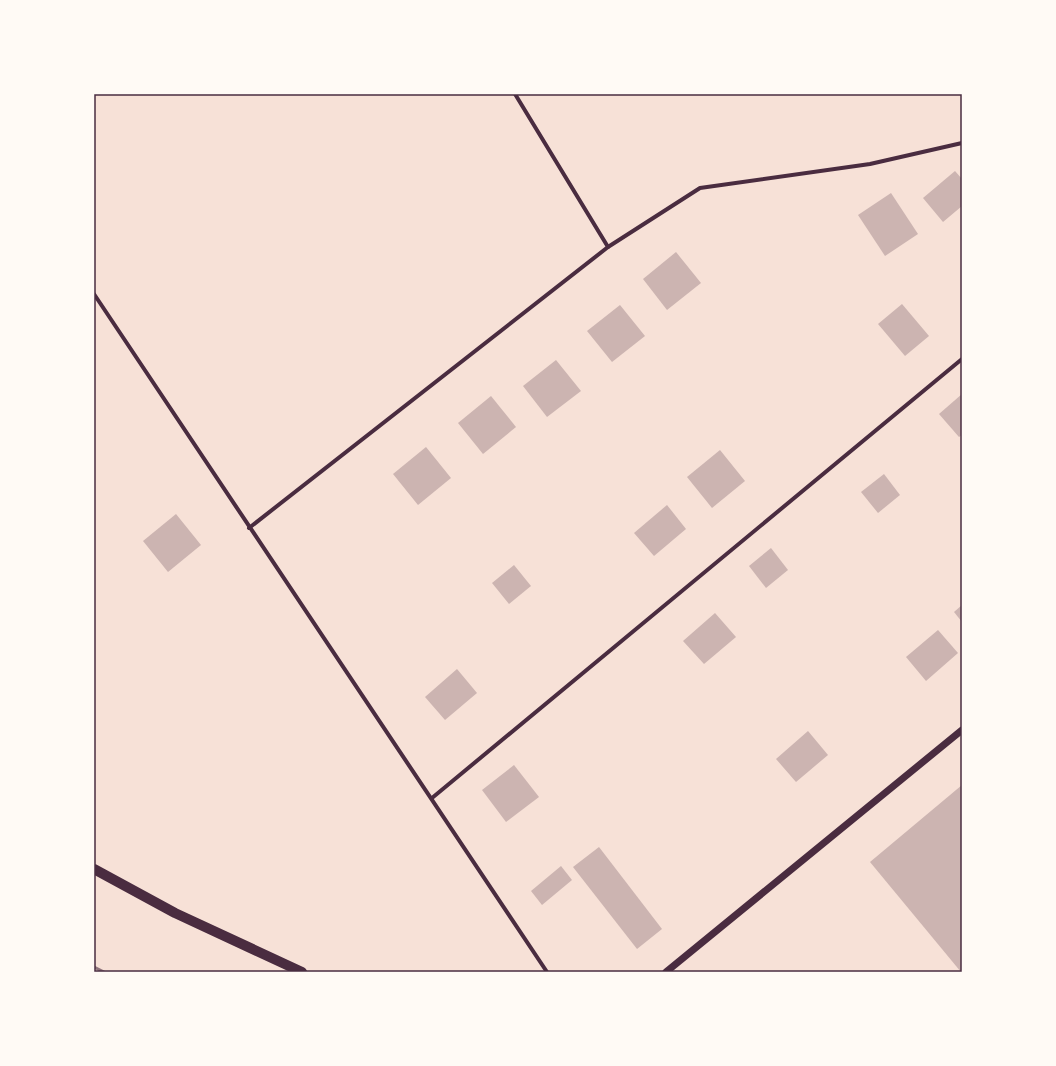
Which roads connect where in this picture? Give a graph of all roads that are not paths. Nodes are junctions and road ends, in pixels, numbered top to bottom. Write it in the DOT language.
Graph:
graph roads {
  1 [pos="515,94"];
  2 [pos="962,143"];
  3 [pos="608,248"];
  4 [pos="94,294"];
  5 [pos="962,359"];
  6 [pos="249,528"];
  7 [pos="962,730"];
  8 [pos="432,798"];
  9 [pos="94,869"];
  10 [pos="302,972"];
  11 [pos="547,972"];
  12 [pos="666,972"];
  1 -- 3 [label="street"];
  2 -- 3 [label="street"];
  3 -- 6 [label="street"];
  4 -- 6 [label="street"];
  5 -- 8 [label="street"];
  6 -- 8 [label="street"];
  7 -- 12 [label="street"];
  8 -- 11 [label="street"];
  9 -- 10 [label="main road"];
}
